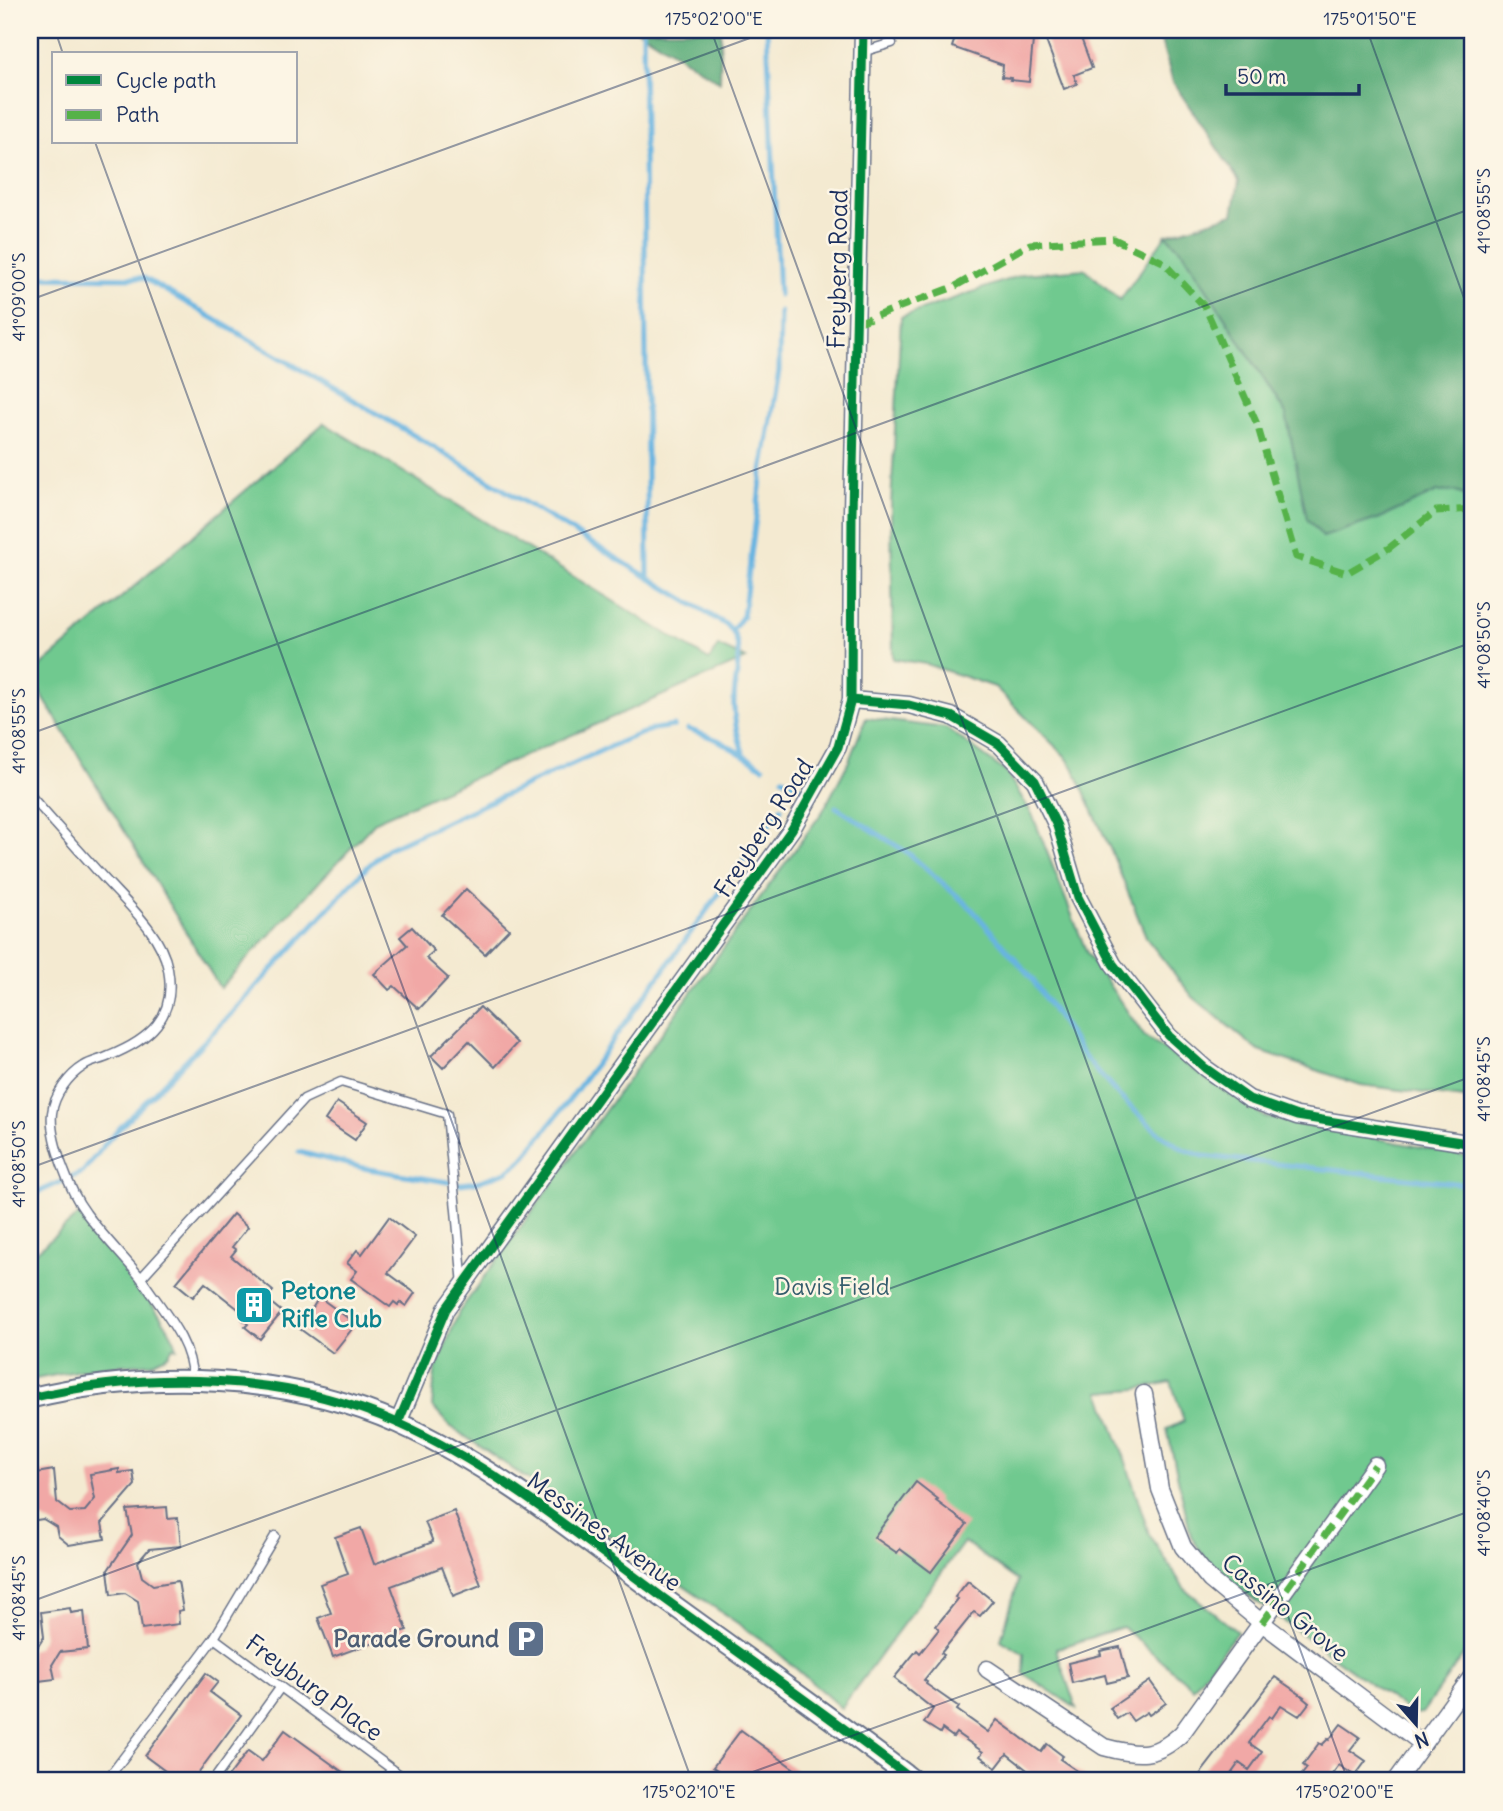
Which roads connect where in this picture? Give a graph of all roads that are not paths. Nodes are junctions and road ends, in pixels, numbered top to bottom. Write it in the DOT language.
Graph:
graph roads {
  1 [pos="863,30"];
  2 [pos="892,43"];
  3 [pos="862,52"];
  4 [pos="851,700"];
  5 [pos="30,795"];
  6 [pos="1473,1144"];
  7 [pos="141,1278"];
  8 [pos="463,1285"];
  9 [pos="192,1380"];
  10 [pos="1144,1394"];
  11 [pos="30,1398"];
  12 [pos="398,1423"];
  13 [pos="1375,1465"];
  14 [pos="275,1536"];
  15 [pos="1262,1623"];
  16 [pos="214,1638"];
  17 [pos="987,1669"];
  18 [pos="1473,1675"];
  19 [pos="280,1688"];
  20 [pos="1423,1744"];
  21 [pos="392,1769"];
  22 [pos="106,1781"];
  23 [pos="213,1781"];
  24 [pos="383,1781"];
  25 [pos="408,1781"];
  26 [pos="914,1781"];
  27 [pos="1396,1781"];
  1 -- 3 [label="street, Freyberg Road"];
  2 -- 3 [label="lane"];
  3 -- 4 [label="street, Freyberg Road"];
  4 -- 6 [label="street"];
  4 -- 8 [label="street, Freyberg Road"];
  5 -- 7 [label="lane"];
  7 -- 8 [label="lane"];
  7 -- 9 [label="lane"];
  8 -- 12 [label="street, Freyberg Road"];
  9 -- 11 [label="street, Messines Avenue"];
  9 -- 12 [label="street, Messines Avenue"];
  10 -- 15 [label="street, Cassino Grove"];
  12 -- 26 [label="street, Messines Avenue"];
  13 -- 15 [label="street"];
  14 -- 16 [label="lane"];
  15 -- 17 [label="street"];
  15 -- 20 [label="street, Cassino Grove"];
  16 -- 19 [label="lane, Freyburg Place"];
  16 -- 22 [label="lane"];
  18 -- 20 [label="street"];
  19 -- 21 [label="lane, Freyburg Place"];
  19 -- 23 [label="lane"];
  20 -- 27 [label="street"];
  21 -- 24 [label="lane"];
  21 -- 25 [label="lane, Freyburg Place"];
}
